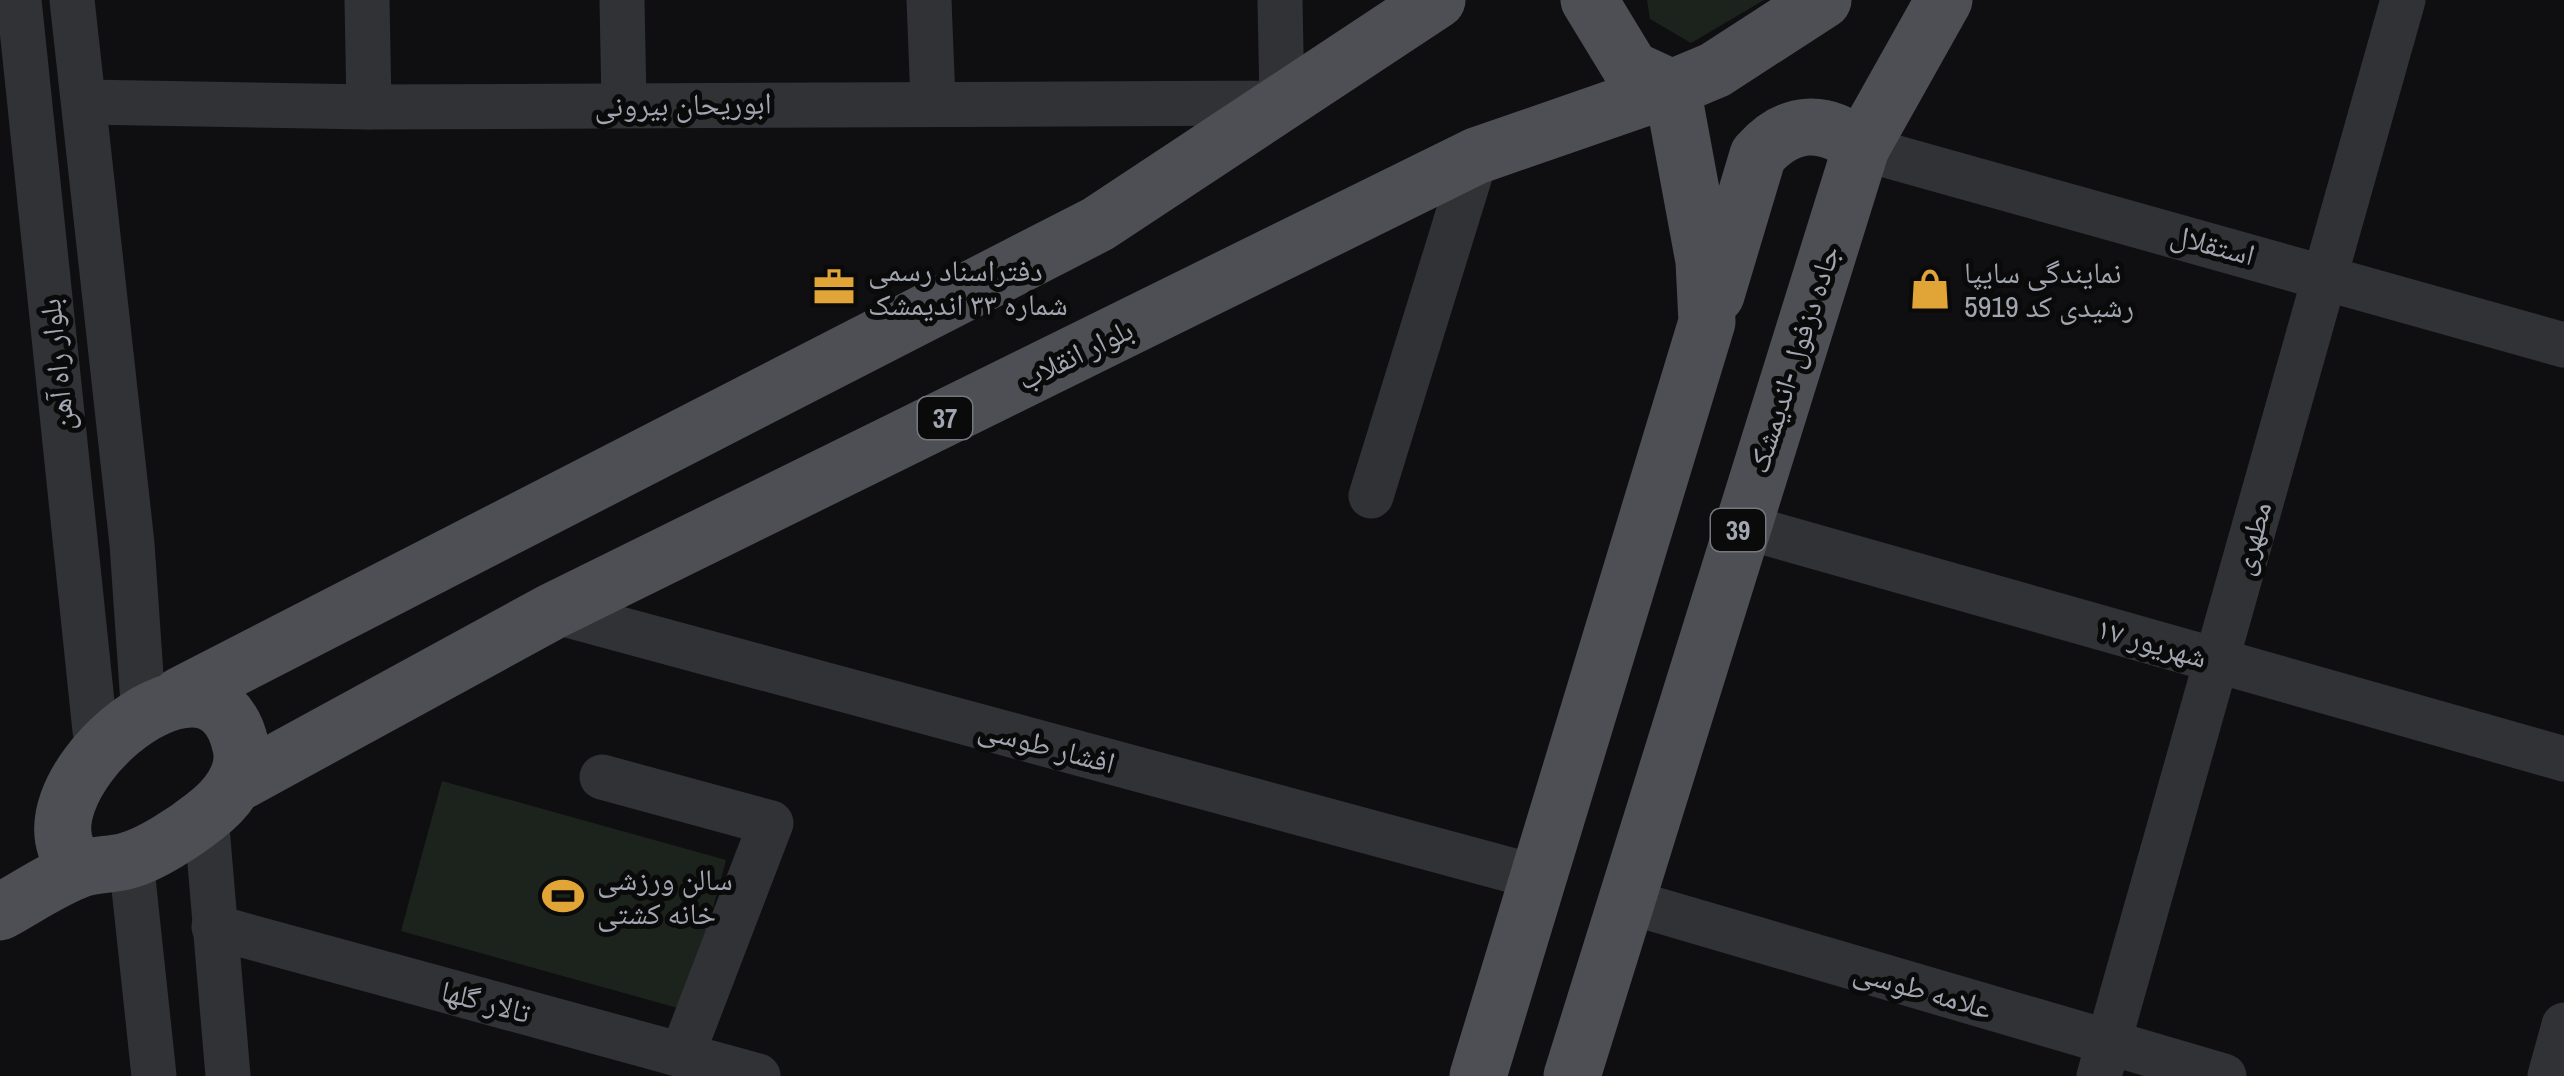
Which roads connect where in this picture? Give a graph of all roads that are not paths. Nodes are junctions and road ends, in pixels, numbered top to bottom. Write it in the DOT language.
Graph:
graph roads {
  1 [pos="20,0"];
  2 [pos="72,0"];
  3 [pos="367,0"];
  4 [pos="622,0"];
  5 [pos="928,0"];
  6 [pos="1280,0"];
  7 [pos="1437,0"];
  8 [pos="1589,0"];
  9 [pos="1823,0"];
  10 [pos="1944,0"];
  11 [pos="2404,0"];
  12 [pos="1672,88"];
  13 [pos="933,101"];
  14 [pos="84,102"];
  15 [pos="1282,103"];
  16 [pos="624,104"];
  17 [pos="369,106"];
  18 [pos="1861,148"];
  19 [pos="1476,156"];
  20 [pos="2328,276"];
  21 [pos="1707,322"];
  22 [pos="2564,345"];
  23 [pos="1371,496"];
  24 [pos="1739,525"];
  25 [pos="553,611"];
  26 [pos="2216,660"];
  27 [pos="140,710"];
  28 [pos="2564,759"];
  29 [pos="602,777"];
  30 [pos="221,800"];
  31 [pos="106,865"];
  32 [pos="1540,878"];
  33 [pos="1623,900"];
  34 [pos="0,912"];
  35 [pos="214,926"];
  36 [pos="2564,1025"];
  37 [pos="682,1055"];
  38 [pos="2104,1060"];
  39 [pos="154,1076"];
  40 [pos="228,1076"];
  41 [pos="758,1076"];
  42 [pos="1478,1076"];
  43 [pos="1572,1076"];
  44 [pos="2224,1076"];
  45 [pos="2550,1076"];
  1 -- 27 [label="street, بلوار راه آهن"];
  2 -- 14 [label="street, بلوار راه آهن"];
  3 -- 17 [label="street"];
  4 -- 16 [label="street"];
  5 -- 13 [label="street"];
  6 -- 15 [label="street"];
  7 -- 15 [label="main road"];
  8 -- 12 [label="main road"];
  9 -- 12 [label="main road, 37"];
  10 -- 18 [label="main road, جاده دزفول -اندیمشک / 39"];
  11 -- 20 [label="street, مطهری"];
  12 -- 19 [label="main road, بلوار انقلاب / 37"];
  12 -- 21 [label="main road"];
  13 -- 15 [label="street, ابوریحان بیرونی"];
  13 -- 16 [label="street, ابوریحان بیرونی"];
  14 -- 17 [label="street, ابوریحان بیرونی"];
  14 -- 27 [label="street, بلوار راه آهن"];
  15 -- 27 [label="main road"];
  16 -- 17 [label="street, ابوریحان بیرونی"];
  18 -- 20 [label="street, استقلال"];
  18 -- 21 [label="main road"];
  18 -- 24 [label="main road, جاده دزفول -اندیمشک / 39"];
  19 -- 23 [label="street"];
  19 -- 25 [label="main road, بلوار انقلاب / 37"];
  20 -- 22 [label="street, استقلال"];
  20 -- 26 [label="street, مطهری"];
  21 -- 32 [label="main road"];
  24 -- 26 [label="street, ۱۷ شهریور"];
  24 -- 33 [label="main road, جاده دزفول -اندیمشک / 39"];
  25 -- 30 [label="main road, بلوار انقلاب / 37"];
  25 -- 32 [label="street, افشار طوسی"];
  26 -- 28 [label="street, ۱۷ شهریور"];
  26 -- 38 [label="street, مطهری"];
  27 -- 30 [label="main road"];
  27 -- 31 [label="main road"];
  29 -- 37 [label="street"];
  30 -- 31 [label="main road, 37"];
  30 -- 35 [label="street"];
  31 -- 34 [label="main road, 37"];
  31 -- 39 [label="street"];
  32 -- 42 [label="main road"];
  33 -- 38 [label="street, علامه طوسی"];
  33 -- 43 [label="main road, جاده دزفول -اندیمشک / 39"];
  35 -- 37 [label="street, تالار گلها"];
  35 -- 40 [label="street"];
  36 -- 45 [label="street"];
  37 -- 41 [label="street, تالار گلها"];
  38 -- 44 [label="street, علامه طوسی"];
}
